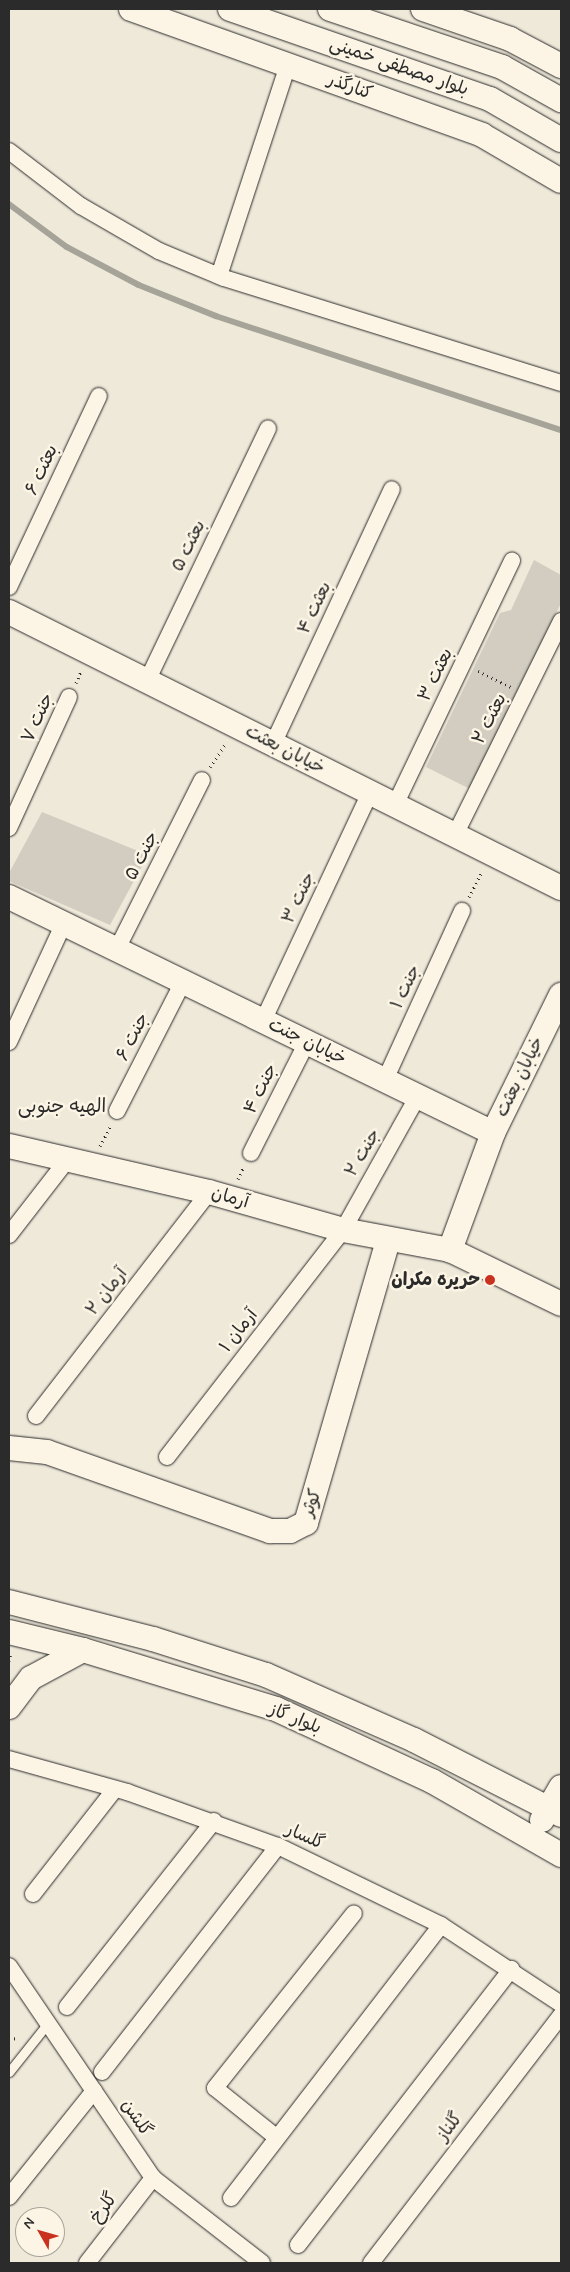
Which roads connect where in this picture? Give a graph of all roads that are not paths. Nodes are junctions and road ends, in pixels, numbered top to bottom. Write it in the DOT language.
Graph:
graph roads {
  1 [pos="131,9"];
  2 [pos="230,9"];
  3 [pos="330,9"];
  4 [pos="423,9"];
  5 [pos="288,65"];
  6 [pos="561,66"];
  7 [pos="561,100"];
  8 [pos="561,140"];
  9 [pos="9,151"];
  10 [pos="561,180"];
  11 [pos="219,276"];
  12 [pos="559,378"];
  13 [pos="99,396"];
  14 [pos="268,428"];
  15 [pos="392,490"];
  16 [pos="512,561"];
  17 [pos="9,587"];
  18 [pos="9,612"];
  19 [pos="561,621"];
  20 [pos="147,681"];
  21 [pos="69,698"];
  22 [pos="273,744"];
  23 [pos="202,780"];
  24 [pos="370,793"];
  25 [pos="396,805"];
  26 [pos="9,828"];
  27 [pos="455,835"];
  28 [pos="561,888"];
  29 [pos="9,896"];
  30 [pos="462,911"];
  31 [pos="64,923"];
  32 [pos="117,949"];
  33 [pos="184,982"];
  34 [pos="561,996"];
  35 [pos="263,1021"];
  36 [pos="9,1042"];
  37 [pos="307,1042"];
  38 [pos="385,1080"];
  39 [pos="418,1096"];
  40 [pos="117,1111"];
  41 [pos="493,1133"];
  42 [pos="9,1146"];
  43 [pos="251,1153"];
  44 [pos="68,1159"];
  45 [pos="219,1194"];
  46 [pos="342,1230"];
  47 [pos="9,1235"];
  48 [pos="388,1240"];
  49 [pos="450,1250"];
  50 [pos="561,1304"];
  51 [pos="36,1416"];
  52 [pos="9,1448"];
  53 [pos="167,1457"];
  54 [pos="9,1602"];
  55 [pos="9,1632"];
  56 [pos="83,1650"];
  57 [pos="9,1707"];
  58 [pos="9,1759"];
  59 [pos="561,1787"];
  60 [pos="116,1789"];
  61 [pos="556,1811"];
  62 [pos="214,1821"];
  63 [pos="531,1836"];
  64 [pos="278,1846"];
  65 [pos="561,1855"];
  66 [pos="33,1894"];
  67 [pos="354,1913"];
  68 [pos="441,1925"];
  69 [pos="9,1966"];
  70 [pos="511,1969"];
  71 [pos="561,2004"];
  72 [pos="67,2007"];
  73 [pos="561,2015"];
  74 [pos="48,2023"];
  75 [pos="9,2072"];
  76 [pos="102,2072"];
  77 [pos="94,2091"];
  78 [pos="276,2136"];
  79 [pos="153,2178"];
  80 [pos="9,2197"];
  81 [pos="231,2198"];
  82 [pos="298,2245"];
  83 [pos="87,2263"];
  84 [pos="262,2263"];
  85 [pos="371,2263"];
  1 -- 5 [label="street, کنارگذر"];
  2 -- 8 [label="street, بلوار مصطفی خمینی"];
  3 -- 7 [label="street, بلوار مصطفی خمینی"];
  4 -- 6 [label="street"];
  5 -- 10 [label="street, کنارگذر"];
  5 -- 11 [label="street"];
  9 -- 11 [label="street"];
  11 -- 12 [label="street"];
  13 -- 17 [label="street, بعثت ۶"];
  14 -- 20 [label="street, بعثت ۵"];
  15 -- 22 [label="street, بعثت ۴"];
  16 -- 25 [label="street, بعثت ۳"];
  18 -- 20 [label="street, خیابان بعثت"];
  19 -- 27 [label="street, بعثت ۲"];
  20 -- 22 [label="street, خیابان بعثت"];
  21 -- 26 [label="street, جنت ۷"];
  22 -- 24 [label="street, خیابان بعثت"];
  23 -- 32 [label="street, جنت ۵"];
  24 -- 25 [label="street, خیابان بعثت"];
  24 -- 35 [label="street, جنت ۳"];
  25 -- 27 [label="street, خیابان بعثت"];
  27 -- 28 [label="street, خیابان بعثت"];
  29 -- 31 [label="street, خیابان جنت"];
  30 -- 38 [label="street, جنت ۱"];
  31 -- 32 [label="street, خیابان جنت"];
  31 -- 36 [label="street"];
  32 -- 33 [label="street, خیابان جنت"];
  33 -- 35 [label="street, خیابان جنت"];
  33 -- 40 [label="street, جنت ۶"];
  34 -- 41 [label="street, خیابان بعثت"];
  35 -- 37 [label="street, خیابان جنت"];
  37 -- 38 [label="street, خیابان جنت"];
  37 -- 43 [label="street, جنت ۴"];
  38 -- 39 [label="street, خیابان جنت"];
  39 -- 41 [label="street, خیابان جنت"];
  39 -- 46 [label="street, جنت ۲"];
  41 -- 49 [label="street"];
  42 -- 44 [label="street, آرمان"];
  44 -- 45 [label="street, آرمان"];
  44 -- 47 [label="street"];
  45 -- 46 [label="street, آرمان"];
  45 -- 51 [label="street, آرمان ۲"];
  46 -- 48 [label="street, آرمان"];
  46 -- 53 [label="street, آرمان ۱"];
  48 -- 49 [label="street, آرمان"];
  48 -- 52 [label="street, کوثر"];
  49 -- 50 [label="street, آرمان"];
  54 -- 61 [label="street, بلوار گاز"];
  55 -- 56 [label="street, بلوار گاز"];
  56 -- 57 [label="street"];
  56 -- 63 [label="street, بلوار گاز"];
  58 -- 60 [label="street, گلسار"];
  59 -- 61 [label="street"];
  60 -- 62 [label="street, گلسار"];
  60 -- 66 [label="street"];
  61 -- 63 [label="street"];
  62 -- 64 [label="street, گلسار"];
  62 -- 72 [label="street"];
  63 -- 65 [label="street, بلوار گاز"];
  64 -- 68 [label="street, گلسار"];
  64 -- 76 [label="street"];
  67 -- 78 [label="street"];
  68 -- 70 [label="street, گلسار"];
  68 -- 78 [label="street"];
  69 -- 74 [label="street, گلشن"];
  70 -- 71 [label="street, گلسار"];
  70 -- 82 [label="street"];
  73 -- 85 [label="street, گلناز"];
  74 -- 75 [label="lane"];
  74 -- 77 [label="street, گلشن"];
  77 -- 79 [label="street, گلشن"];
  77 -- 80 [label="street"];
  78 -- 81 [label="street"];
  79 -- 83 [label="street, گلرخ"];
  79 -- 84 [label="street, گلشن"];
}
